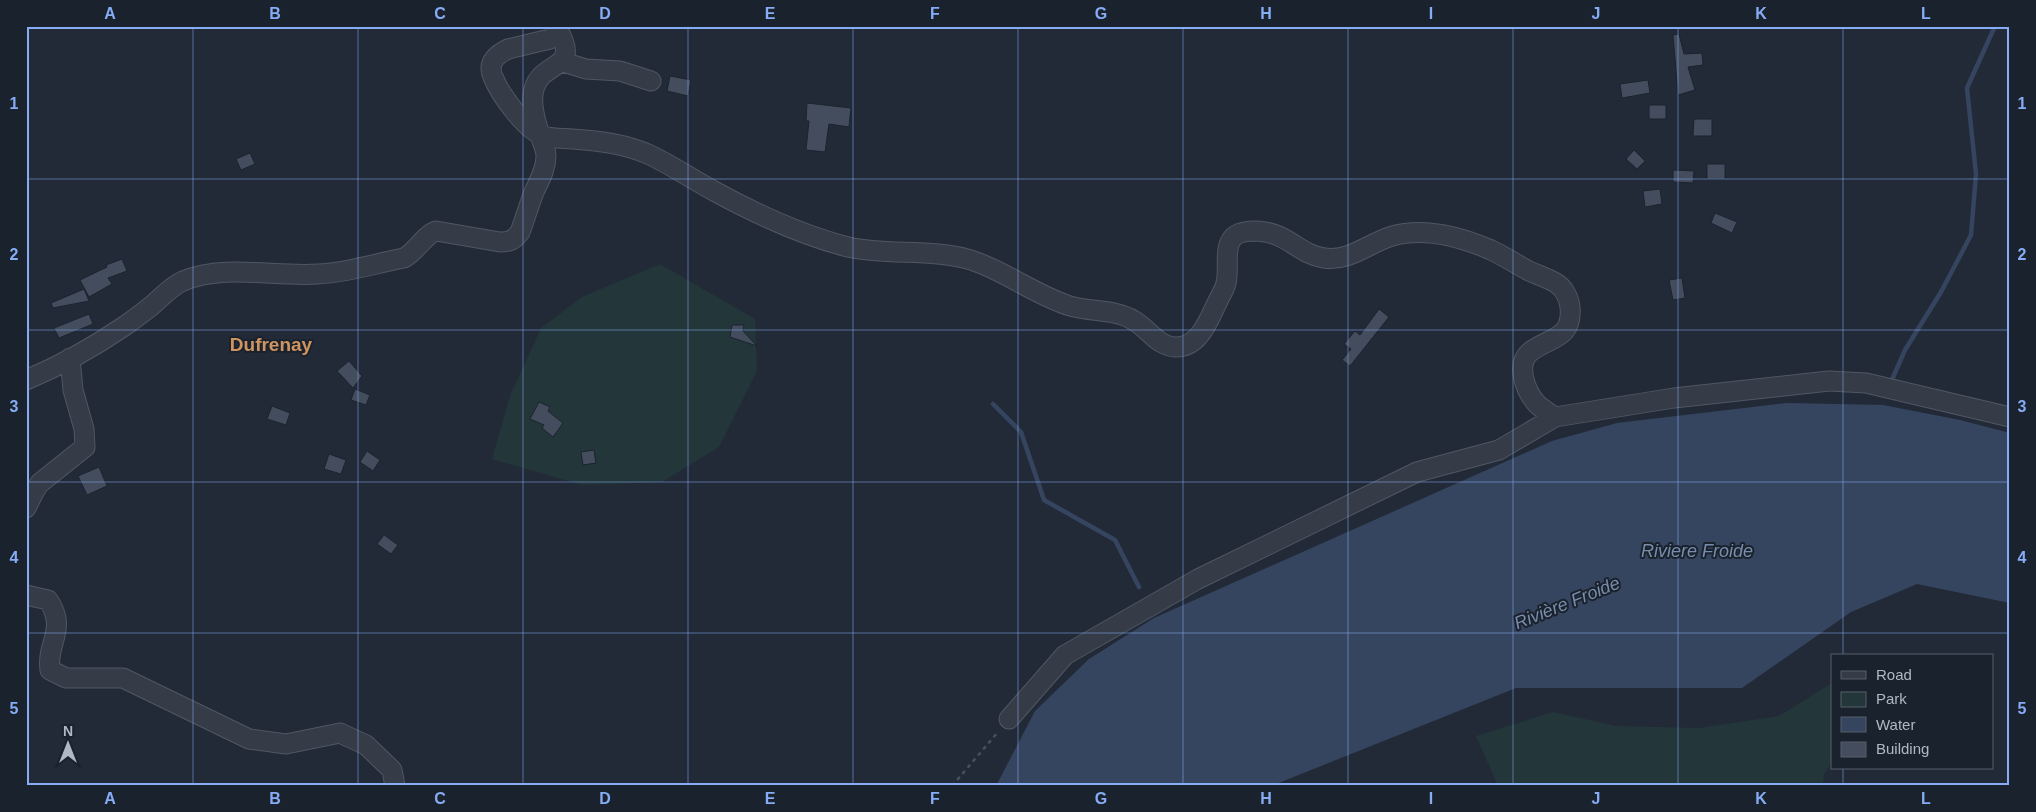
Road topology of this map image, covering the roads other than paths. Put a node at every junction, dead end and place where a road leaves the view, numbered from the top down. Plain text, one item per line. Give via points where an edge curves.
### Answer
1 (557, 27) edge
2 (563, 62) junction
3 (651, 81) dead end
4 (540, 136) junction
5 (70, 358) junction
6 (26, 380) edge
7 (1555, 417) junction
8 (2010, 417) edge
9 (26, 508) edge
10 (26, 595) edge
11 (1008, 719) road end
12 (395, 786) edge

1 - 2 street via 564,39 566,52
1 - 4 street via 550,39 502,52 492,62 490,72 525,124
2 - 3 street via 586,69 620,71
2 - 4 street via 542,75 534,88 533,106
4 - 5 street via 546,155 544,172 520,232 509,242 436,231 404,258 349,270 320,274 201,275 169,289 121,328
4 - 7 street via 616,144 639,150 788,228 848,247 970,260 1067,305 1132,319 1170,347 1182,347 1192,342 1206,326 1226,283 1230,242 1236,235 1247,231 1279,235 1323,258 1344,257 1404,233 1430,232 1450,236 1491,250 1555,283 1566,295 1570,312 1565,331 1531,352 1524,360 1522,372 1536,402
5 - 6 street
5 - 9 street via 85,448 40,483
7 - 8 street via 1674,398 1829,381 1866,383
7 - 11 street via 1499,450 1417,472 1198,579 1065,655
10 - 12 street via 48,600 55,614 57,627 49,657 50,670 66,678 122,678 249,739 286,744 340,733 366,745 392,770

